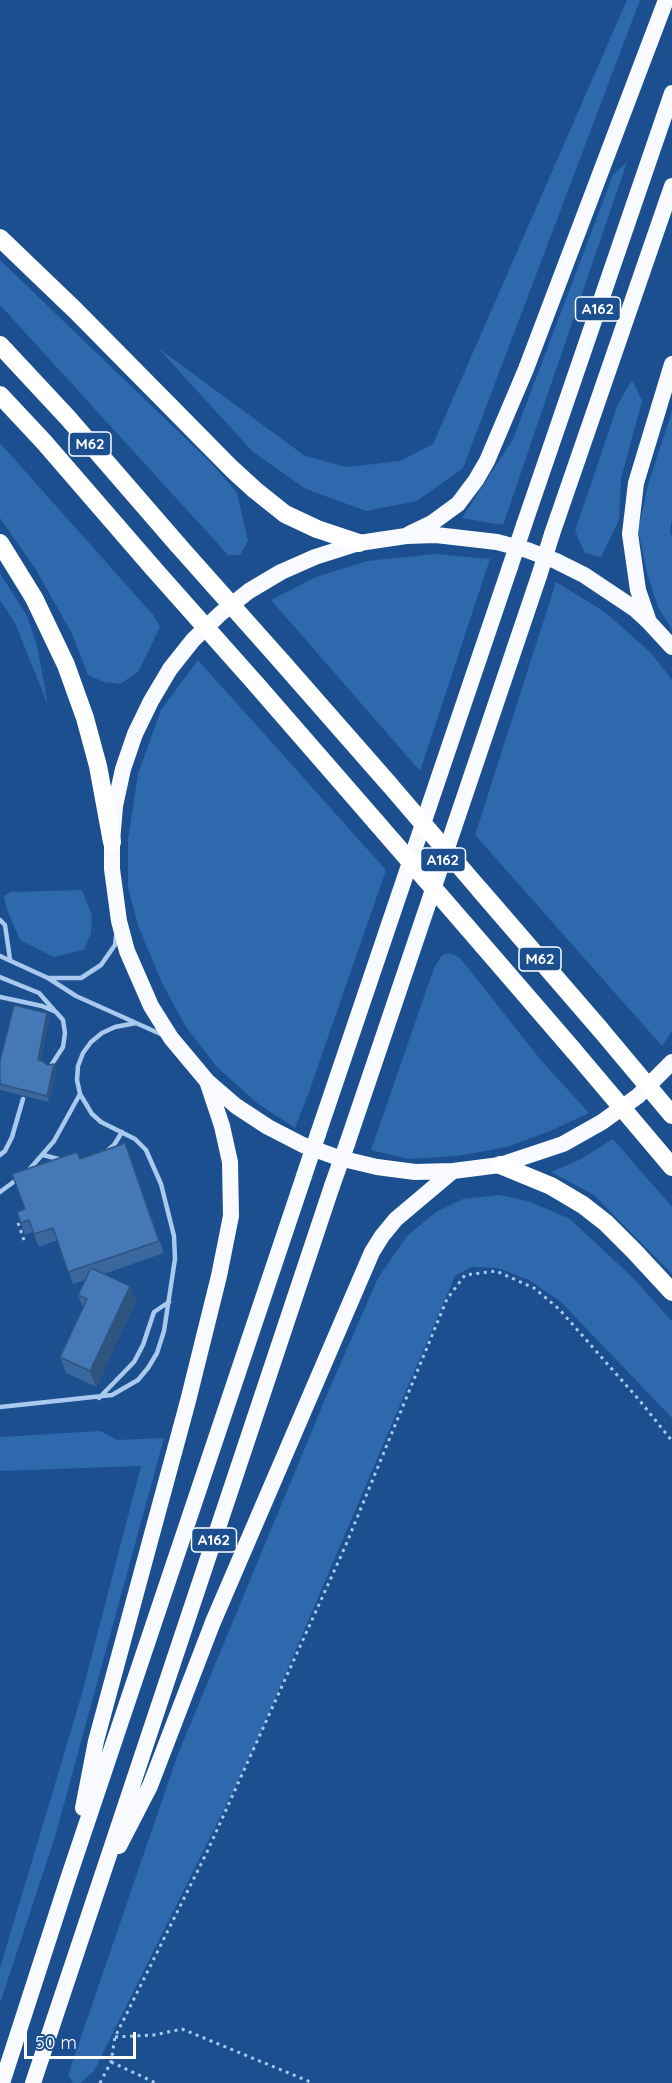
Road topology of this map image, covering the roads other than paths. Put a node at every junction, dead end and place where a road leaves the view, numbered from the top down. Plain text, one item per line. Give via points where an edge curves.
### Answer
1 (666, 0) edge
2 (672, 93) edge
3 (672, 186) edge
4 (0, 238) edge
5 (0, 345) edge
6 (672, 364) edge
7 (0, 395) edge
8 (406, 536) junction
9 (0, 543) edge
10 (359, 543) junction
11 (648, 621) junction
12 (672, 647) edge
13 (112, 843) junction
14 (0, 920) edge
15 (119, 921) junction
16 (0, 956) edge
17 (10, 959) junction
18 (0, 977) edge
19 (48, 978) junction
20 (0, 997) edge
21 (56, 1012) junction
22 (136, 1023) junction
23 (171, 1038) junction
24 (672, 1062) edge
25 (50, 1067) edge
26 (207, 1080) junction
27 (80, 1094) junction
28 (23, 1099) dead end
29 (672, 1115) edge
30 (122, 1132) junction
31 (0, 1155) edge
32 (43, 1155) junction
33 (99, 1155) edge
34 (66, 1161) edge
35 (500, 1165) junction
36 (672, 1167) edge
37 (453, 1171) junction
38 (0, 1192) edge
39 (672, 1292) edge
40 (169, 1302) junction
41 (99, 1398) junction
42 (0, 1407) edge
43 (68, 1879) junction
44 (95, 1894) junction
45 (2, 2083) edge
46 (33, 2083) edge

1 - 8 highway via 526,369 487,461 458,504
2 - 43 highway, A162, bridge
3 - 44 highway, A162, bridge
4 - 10 highway via 255,490 285,514 317,530
5 - 29 highway, M62, bridge via 389,784
6 - 11 highway via 636,483 630,534 638,590
7 - 36 highway, M62, bridge via 256,684
8 - 10 highway
8 - 11 highway via 467,537 527,550 584,575
9 - 13 highway via 34,598 66,665 98,766
10 - 13 highway via 281,572 249,591 193,640 155,693 135,734 119,788
11 - 12 highway
13 - 15 highway
14 - 17 lane via 5,925
15 - 19 lane via 115,945 101,965 81,978
15 - 23 highway via 138,979
16 - 17 lane
17 - 19 lane
18 - 21 lane via 39,993
19 - 22 lane via 76,996
20 - 21 lane
21 - 25 lane via 63,1020 65,1033 63,1047
22 - 23 lane
22 - 27 lane via 115,1027 91,1042 78,1066
23 - 26 highway
24 - 35 highway via 638,1096 592,1128 542,1152
26 - 37 highway via 268,1127 321,1152 376,1167
26 - 43 highway via 230,1162 231,1216 188,1401 96,1742
27 - 30 lane via 100,1122
27 - 32 lane
28 - 31 lane via 12,1137
30 - 33 lane via 111,1149
30 - 40 lane via 146,1150 169,1212 175,1259
32 - 34 lane
32 - 38 lane
35 - 37 highway
35 - 39 highway via 551,1186 583,1205
37 - 44 highway via 396,1219 372,1252 213,1622 150,1786
40 - 41 lane via 154,1312 134,1362
40 - 41 lane via 160,1342 148,1368 125,1389
41 - 42 lane
43 - 45 highway, A162
44 - 46 highway, A162

